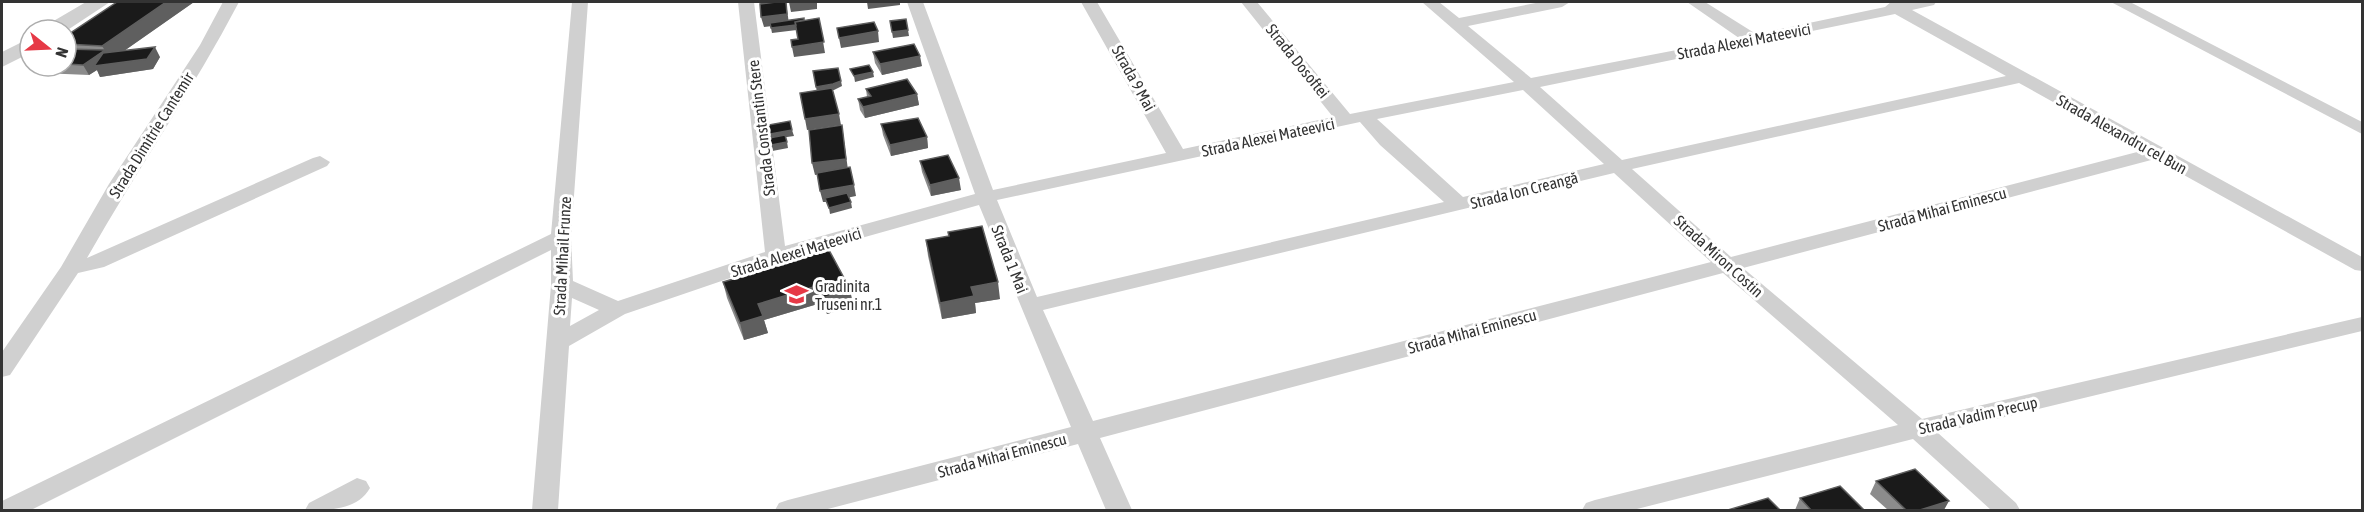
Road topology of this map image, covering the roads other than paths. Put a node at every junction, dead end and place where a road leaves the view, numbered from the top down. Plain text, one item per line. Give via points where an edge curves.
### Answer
1 (100, 2) edge
2 (231, 2) edge
3 (580, 2) edge
4 (746, 2) edge
5 (915, 2) edge
6 (1089, 2) edge
7 (1249, 2) edge
8 (1430, 2) edge
9 (1562, 2) edge
10 (1695, 2) edge
11 (1928, 2) edge
12 (2119, 2) edge
13 (1891, 6) edge
14 (73, 18) edge
15 (1455, 24) junction
16 (1753, 40) junction
17 (18, 51) edge
18 (2, 61) edge
19 (2020, 78) junction
20 (1527, 84) junction
21 (1355, 118) junction
22 (2362, 129) edge
23 (2156, 153) junction
24 (1177, 156) junction
25 (320, 162) dead end
26 (1620, 166) junction
27 (986, 197) junction
28 (1460, 205) junction
29 (561, 237) junction
30 (776, 255) junction
31 (1727, 265) junction
32 (2362, 265) edge
33 (71, 268) junction
34 (562, 285) junction
35 (1030, 306) junction
36 (616, 309) junction
37 (2362, 324) edge
38 (557, 343) junction
39 (2, 369) edge
40 (1918, 429) junction
41 (1087, 432) junction
42 (357, 488) dead end
43 (8, 510) edge
44 (318, 510) edge
45 (545, 510) edge
46 (788, 510) edge
47 (1119, 510) edge
48 (1595, 510) edge
49 (2007, 510) edge

1 - 14 street
2 - 33 street, Strada Dimitrie Cantemir
3 - 29 street, Strada Mihail Frunze
4 - 30 street, Strada Constantin Stere
5 - 27 street, Strada 1 Mai
6 - 24 street, Strada 9 Mai
7 - 21 street, Strada Dosoftei
8 - 15 street, Strada Miron Costin
9 - 15 street
10 - 16 street
11 - 13 street, Strada Alexei Mateevici
12 - 22 street
13 - 16 street, Strada Alexei Mateevici
13 - 19 street, Strada Alexandru cel Bun
15 - 20 street, Strada Miron Costin
16 - 20 street, Strada Alexei Mateevici
17 - 18 street
19 - 23 street, Strada Alexandru cel Bun
19 - 26 street, Strada Ion Creangă
20 - 21 street, Strada Alexei Mateevici
20 - 26 street, Strada Miron Costin
21 - 24 street, Strada Alexei Mateevici
21 - 28 street, Strada Dosoftei
23 - 31 street, Strada Mihai Eminescu
23 - 32 street, Strada Alexandru cel Bun
24 - 27 street, Strada Alexei Mateevici
25 - 33 street via 97,262
26 - 28 street, Strada Ion Creangă
26 - 31 street, Strada Miron Costin
27 - 30 street, Strada Alexei Mateevici
27 - 35 street, Strada 1 Mai
28 - 35 street, Strada Ion Creangă
29 - 34 street, Strada Mihail Frunze
29 - 43 street
30 - 36 street, Strada Alexei Mateevici
31 - 40 street, Strada Miron Costin
31 - 41 street, Strada Mihai Eminescu
33 - 39 street, Strada Dimitrie Cantemir
34 - 36 street
34 - 38 street, Strada Mihail Frunze
35 - 41 street, Strada 1 Mai
36 - 38 street, Strada Alexei Mateevici
37 - 40 street, Strada Vadim Precup
38 - 45 street, Strada Mihail Frunze
40 - 48 street, Strada Vadim Precup
40 - 49 street, Strada Miron Costin
41 - 46 street, Strada Mihai Eminescu
41 - 47 street, Strada 1 Mai
42 - 44 street

